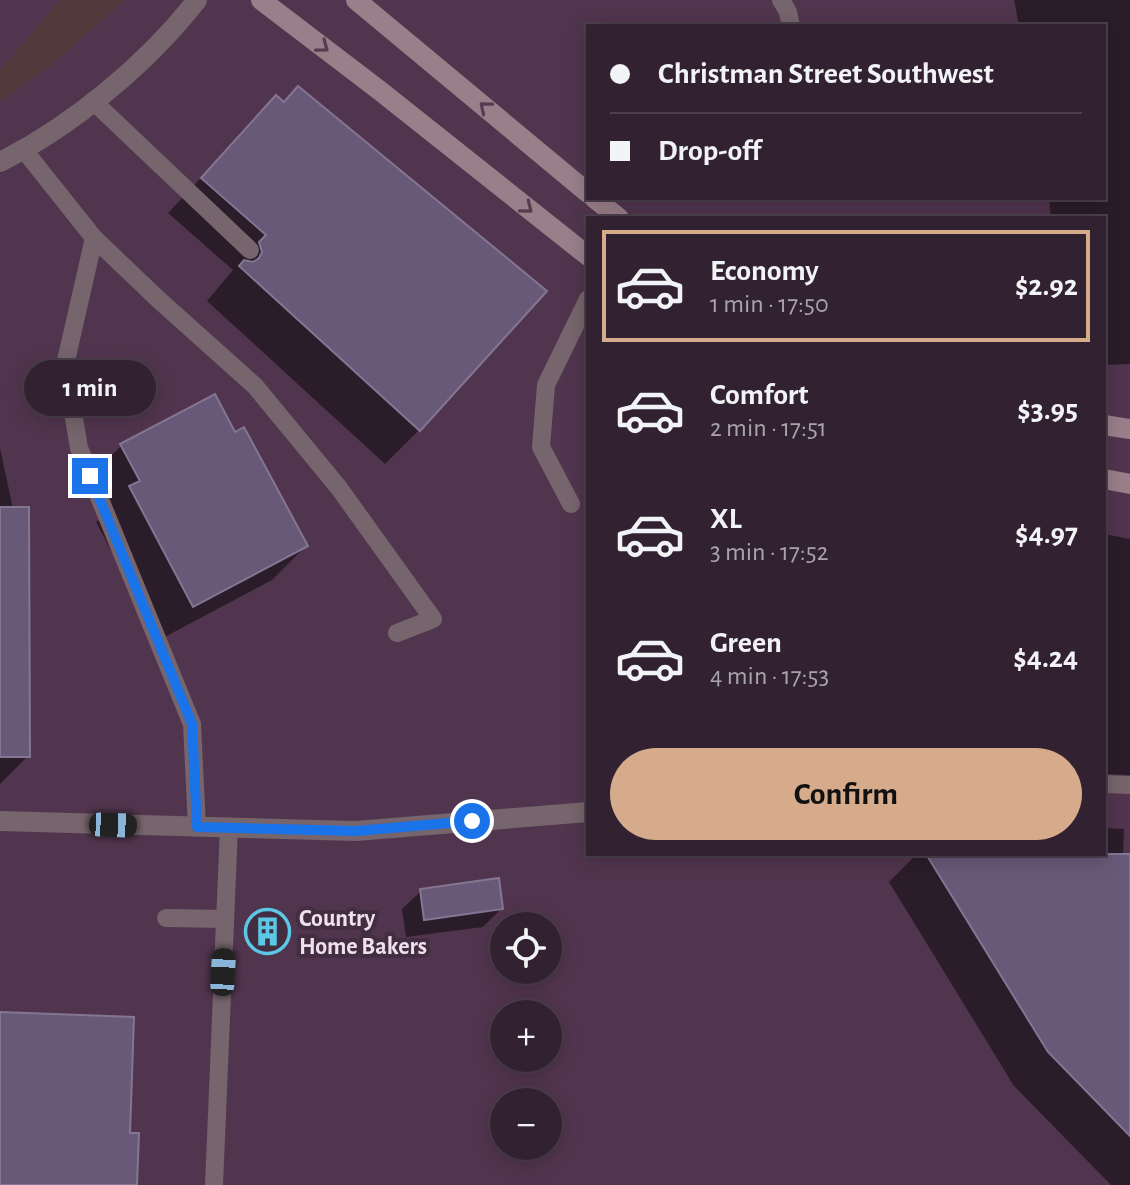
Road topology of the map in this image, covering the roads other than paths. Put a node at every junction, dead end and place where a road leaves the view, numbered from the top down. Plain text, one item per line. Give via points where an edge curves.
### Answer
1 (197, 0) edge
2 (261, 0) edge
3 (356, 0) edge
4 (781, 0) edge
5 (791, 24) edge
6 (93, 101) junction
7 (24, 150) junction
8 (0, 162) edge
9 (586, 191) edge
10 (596, 200) edge
11 (616, 216) edge
12 (94, 238) junction
13 (250, 250) dead end
14 (586, 254) edge
15 (586, 303) edge
16 (1106, 425) edge
17 (1130, 429) edge
18 (1106, 479) edge
19 (1130, 484) edge
20 (571, 504) dead end
21 (397, 633) dead end
22 (1106, 784) edge
23 (1130, 785) edge
24 (586, 812) edge
25 (0, 821) edge
26 (197, 827) junction
27 (229, 827) junction
28 (166, 918) dead end
29 (225, 919) junction
30 (214, 1185) edge

1 - 6 street
2 -> 14 main road
9 -> 3 main road
4 - 5 lane
6 - 7 street
6 - 13 lane
7 - 8 street
7 - 12 lane
10 - 11 main road
12 - 21 lane via 255,386 339,488 433,619
12 - 26 lane via 65,365 79,448 192,724
15 - 20 lane via 546,385 541,447
16 - 17 main road
18 - 19 main road
22 - 23 lane
24 - 27 street via 356,831
25 - 26 street
26 - 27 street
27 - 29 lane
28 - 29 lane
29 - 30 lane

